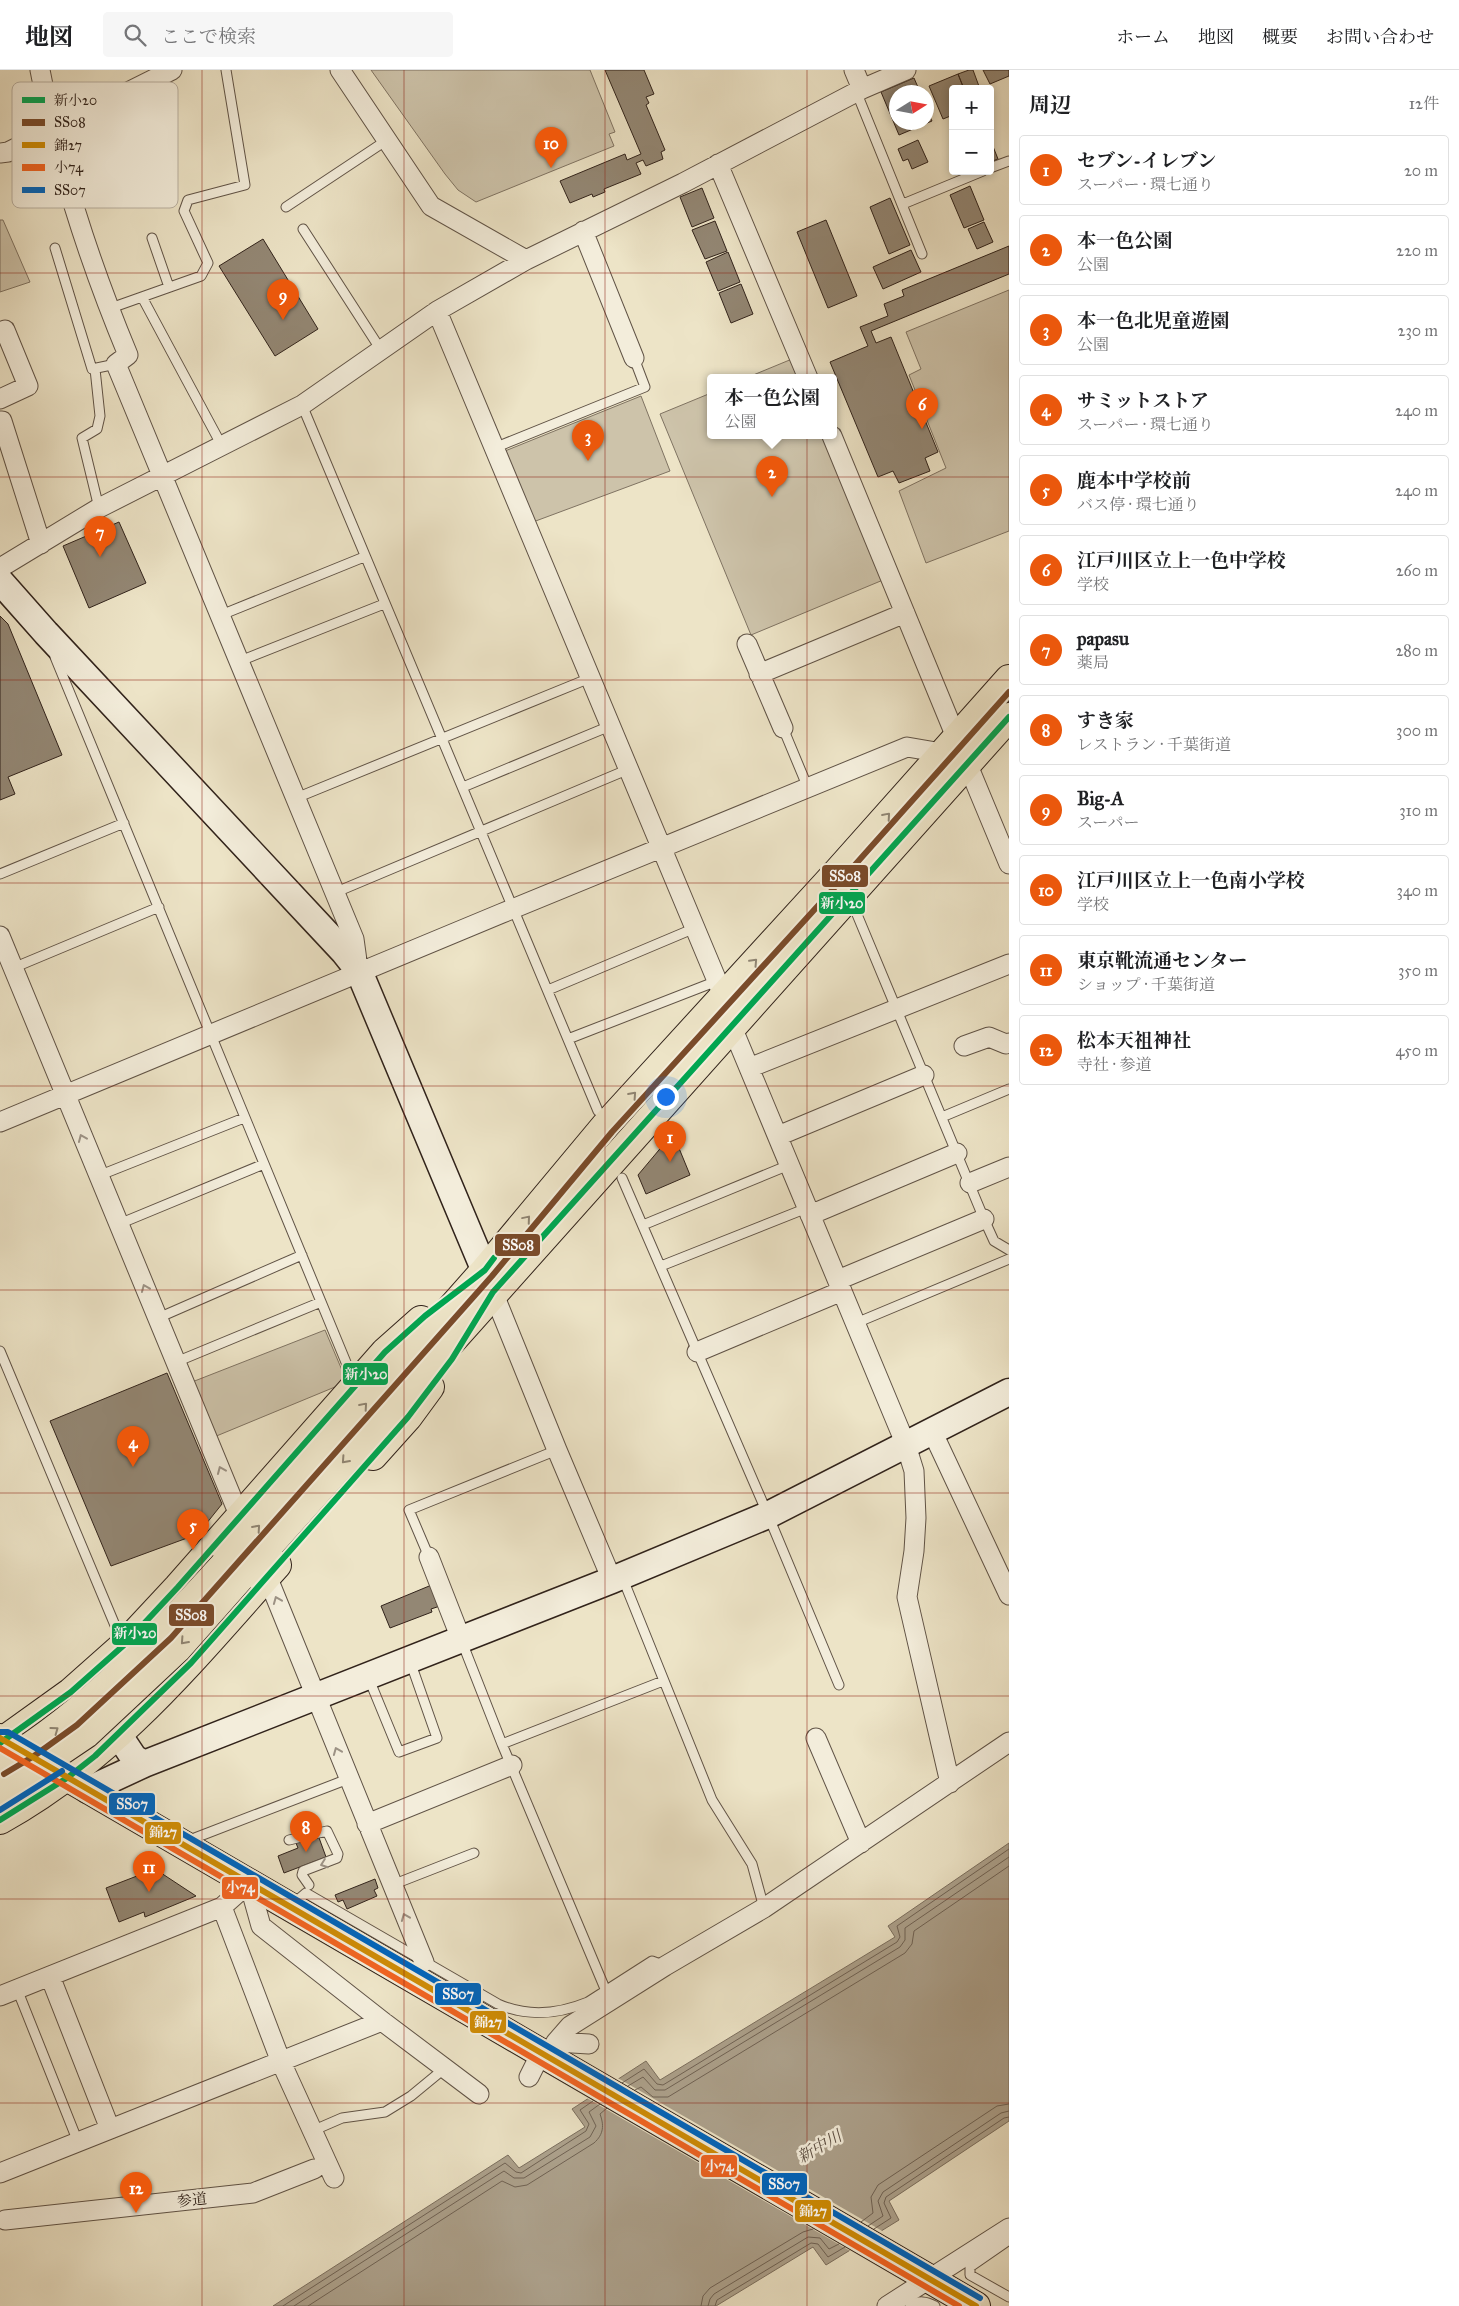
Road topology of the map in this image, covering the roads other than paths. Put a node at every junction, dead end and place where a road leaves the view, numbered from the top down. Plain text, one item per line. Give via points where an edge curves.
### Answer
1 (172, 70) edge
2 (226, 70) edge
3 (340, 70) edge
4 (854, 70) edge
5 (906, 70) edge
6 (152, 75) edge
7 (141, 82) edge
8 (859, 90) junction
9 (387, 140) junction
10 (12, 150) edge
11 (0, 153) edge
12 (1009, 161) edge
13 (718, 164) junction
14 (994, 167) edge
15 (973, 175) edge
16 (902, 204) junction
17 (286, 207) dead end
18 (76, 208) edge
19 (303, 229) dead end
20 (583, 231) junction
21 (152, 238) dead end
22 (55, 248) dead end
23 (922, 254) dead end
24 (526, 260) junction
25 (169, 287) junction
26 (142, 297) junction
27 (108, 309) junction
28 (437, 311) junction
29 (0, 332) edge
30 (382, 351) junction
31 (634, 358) joint
32 (116, 364) junction
33 (95, 369) junction
34 (806, 374) edge
35 (0, 400) edge
36 (302, 405) junction
37 (1, 419) edge
38 (833, 439) edge
39 (222, 446) junction
40 (494, 448) junction
41 (163, 476) junction
42 (100, 508) junction
43 (41, 544) junction
44 (364, 557) junction
45 (0, 568) edge
46 (0, 581) edge
47 (384, 604) junction
48 (905, 613) junction
49 (221, 615) junction
50 (46, 634) junction
51 (747, 644) dead end
52 (240, 661) junction
53 (760, 674) junction
54 (590, 678) junction
55 (1009, 679) edge
56 (1009, 717) edge
57 (610, 726) junction
58 (783, 728) joint
59 (443, 739) junction
60 (949, 745) junction
61 (967, 764) junction
62 (629, 770) junction
63 (463, 787) junction
64 (808, 788) junction
65 (296, 798) junction
66 (124, 823) junction
67 (481, 831) junction
68 (661, 848) junction
69 (1008, 858) edge
70 (0, 874) edge
71 (334, 892) junction
72 (849, 895) junction
73 (159, 907) junction
74 (513, 908) junction
75 (695, 928) junction
76 (0, 936) edge
77 (1009, 964) edge
78 (13, 968) junction
79 (358, 971) junction
80 (720, 988) junction
81 (548, 990) junction
82 (896, 1010) junction
83 (732, 1027) junction
84 (210, 1036) junction
85 (568, 1039) junction
86 (1009, 1043) edge
87 (964, 1046) dead end
88 (749, 1068) junction
89 (924, 1075) junction
90 (1009, 1089) edge
91 (64, 1095) junction
92 (598, 1110) dead end
93 (942, 1117) junction
94 (244, 1118) junction
95 (0, 1122) edge
96 (778, 1136) junction
97 (957, 1153) junction
98 (264, 1164) junction
99 (789, 1165) junction
100 (1009, 1167) edge
101 (98, 1176) junction
102 (622, 1178) dead end
103 (970, 1183) junction
104 (809, 1211) junction
105 (984, 1219) junction
106 (119, 1224) junction
107 (643, 1225) junction
108 (1009, 1250) edge
109 (302, 1256) junction
110 (1009, 1259) edge
111 (661, 1266) junction
112 (489, 1281) junction
113 (840, 1285) junction
114 (321, 1302) junction
115 (158, 1318) junction
116 (856, 1323) junction
117 (0, 1351) edge
118 (698, 1352) junction
119 (176, 1362) junction
120 (350, 1372) dead end
121 (1009, 1392) edge
122 (932, 1431) junction
123 (906, 1446) junction
124 (556, 1450) junction
125 (239, 1515) junction
126 (768, 1515) junction
127 (429, 1557) joint
128 (232, 1571) junction
129 (267, 1576) junction
130 (617, 1578) junction
131 (1009, 1595) edge
132 (461, 1639) junction
133 (124, 1645) junction
134 (410, 1661) junction
135 (368, 1677) junction
136 (663, 1681) junction
137 (838, 1685) dead end
138 (316, 1698) junction
139 (146, 1708) junction
140 (118, 1734) junction
141 (816, 1738) dead end
142 (1009, 1742) edge
143 (502, 1744) junction
144 (1, 1747) edge
145 (144, 1764) junction
146 (512, 1765) junction
147 (348, 1779) junction
148 (950, 1783) junction
149 (78, 1784) junction
150 (0, 1792) edge
151 (0, 1820) edge
152 (367, 1824) junction
153 (289, 1840) dead end
154 (861, 1843) junction
155 (181, 1844) junction
156 (474, 1853) dead end
157 (249, 1883) junction
158 (392, 1885) junction
159 (309, 1886) dead end
160 (222, 1907) junction
161 (290, 1907) junction
162 (764, 1908) junction
163 (424, 1962) junction
164 (665, 1966) junction
165 (50, 1976) junction
166 (606, 1991) junction
167 (8, 1992) edge
168 (382, 2022) junction
169 (589, 2044) dead end
170 (547, 2059) junction
171 (281, 2062) junction
172 (445, 2068) junction
173 (479, 2094) dead end
174 (110, 2129) junction
175 (312, 2131) junction
176 (78, 2142) junction
177 (314, 2169) dead end
178 (0, 2173) edge
179 (334, 2178) dead end
180 (5, 2220) dead end
181 (1009, 2228) edge
182 (1009, 2240) edge
183 (918, 2272) junction
184 (1009, 2298) edge
185 (887, 2306) edge
186 (910, 2306) edge
187 (935, 2306) edge
188 (976, 2306) edge

1 - 6 street
2 - 25 lane via 245,185 188,200 184,211 208,263 201,276
3 - 9 street
4 - 8 street
5 - 8 street
6 - 7 street
8 - 13 street
8 - 16 lane
9 - 17 lane
9 - 24 street via 431,206
10 - 11 street
12 - 14 lane
13 - 20 street
13 - 34 street
15 - 16 lane
16 - 23 lane
18 - 27 street
19 - 30 lane
20 - 24 street
20 - 31 street
21 - 25 lane
22 - 33 lane via 78,328 92,369
24 - 28 street
25 - 26 lane
26 - 27 lane
26 - 39 lane
27 - 32 street via 128,356
28 - 30 street
28 - 40 street
29 - 35 street via 5,330 28,386
30 - 36 street
31 - 40 lane via 645,387
32 - 33 lane
32 - 41 street
33 - 42 lane via 100,416 97,429 82,438
36 - 39 street
36 - 44 lane
37 - 43 street
38 - 48 street
39 - 41 street
40 - 54 street
41 - 42 street
41 - 49 street
42 - 43 street
43 - 45 street
44 - 47 lane
44 - 49 lane
46 - 50 street
47 - 52 lane
47 - 59 lane
48 - 53 street
48 - 60 street
49 - 52 street
50 - 66 lane
50 - 79 street via 344,952
51 - 53 street
52 - 65 street
53 - 58 street
54 - 57 street
54 - 59 lane
55 - 60 main road
56 - 61 main road
57 - 62 street
57 - 63 lane
58 - 64 lane
59 - 63 lane
59 - 65 lane
60 - 64 street via 907,747
80 -> 60 main road via 839,870
61 - 69 street
61 - 72 main road
62 - 67 lane
62 - 68 street
63 - 67 lane
64 - 68 street
65 - 71 street
66 - 70 lane
66 - 73 lane
67 - 71 lane
67 - 74 lane
68 - 74 street
68 - 75 street
71 - 79 street via 354,939
72 - 82 lane
72 - 83 main road
73 - 78 lane
73 - 84 lane
74 - 79 street
74 - 81 lane
75 - 80 street
75 - 81 lane
76 - 78 street
77 - 82 street
78 - 91 street
79 - 84 street
79 - 112 street
80 - 85 lane
112 -> 80 main road via 605,1126
81 - 85 lane
82 - 88 street
82 - 89 lane
83 - 88 street
83 - 112 main road
84 - 91 street
84 - 94 lane
85 - 92 lane
86 - 87 street via 989,1037
88 - 96 street
89 - 93 lane
89 - 96 street
90 - 93 lane
91 - 95 street
101 -> 91 street
93 - 97 lane
94 - 98 lane
94 - 101 lane
96 - 99 street
97 - 103 lane
97 - 104 street
98 - 106 lane
98 - 109 lane
99 - 104 street
99 - 107 lane
100 - 103 street
101 - 106 street
102 - 107 lane
103 - 105 lane
104 - 111 lane
104 - 113 street
105 - 108 lane via 994,1241
105 - 113 street
115 -> 106 street
107 - 111 lane
109 - 114 lane
109 - 115 lane
110 - 116 lane
111 - 118 lane
112 - 124 street
112 - 125 main road via 425,1316 385,1352
112 - 128 main road
112 -> 129 main road via 452,1359 408,1418
113 - 116 street
113 - 118 street
114 - 119 lane
114 - 120 lane
115 - 119 street
116 - 123 street
117 - 133 lane
118 - 126 lane
125 -> 119 street
121 - 122 street
122 - 123 street
122 - 131 street
123 - 126 street
123 - 148 street via 914,1471 916,1518 907,1597
124 - 127 lane via 409,1510
124 - 130 street
125 - 133 main road
126 - 130 street
126 - 137 lane
127 - 132 street
144 -> 128 main road, bridge via 28,1749 72,1718
128 -> 150 main road, bridge via 178,1648 86,1734
138 -> 129 street
129 - 139 main road via 191,1663
130 - 132 street
130 - 136 lane
132 - 134 street
132 - 143 lane
133 - 139 lane
133 - 144 main road
134 - 135 street
134 - 135 lane via 437,1738 399,1752
135 - 138 street
136 - 143 lane
136 - 162 lane via 712,1800 752,1864
138 - 145 street
147 -> 138 street
139 - 140 main road
140 - 145 street via 134,1758
140 - 149 main road
141 - 154 street
142 - 148 street
143 - 146 lane
144 - 149 main road
145 - 149 street
146 - 152 street
146 - 166 lane
147 - 152 street
147 - 155 lane
148 - 154 street
149 - 151 main road
149 - 155 main road
152 - 158 street
153 -> 159 lane via 327,1831 338,1854 337,1858 303,1871
154 - 162 street
155 - 157 main road
156 - 158 lane
157 - 160 street
157 - 161 main road
157 - 168 street via 261,1926
163 -> 158 street
160 - 165 street
160 - 171 street
161 - 163 lane via 306,1893
161 - 170 main road
162 - 164 street
163 - 166 lane via 498,2004 525,2012 552,2012 577,2007
164 - 166 lane via 652,1961
164 - 170 street via 570,2026
165 - 167 street
165 - 174 street
167 - 176 lane
168 - 171 street
168 - 172 street
169 - 170 street
170 - 183 main road
171 - 174 street
171 - 175 street
172 - 173 street
172 - 175 lane via 385,2112 342,2118
174 - 176 street
175 - 179 street
176 - 178 street
177 - 180 street, 参道 via 253,2193
181 - 183 street
182 - 184 lane via 970,2267 970,2275
183 - 185 street
183 - 188 main road
186 - 187 lane via 927,2302

